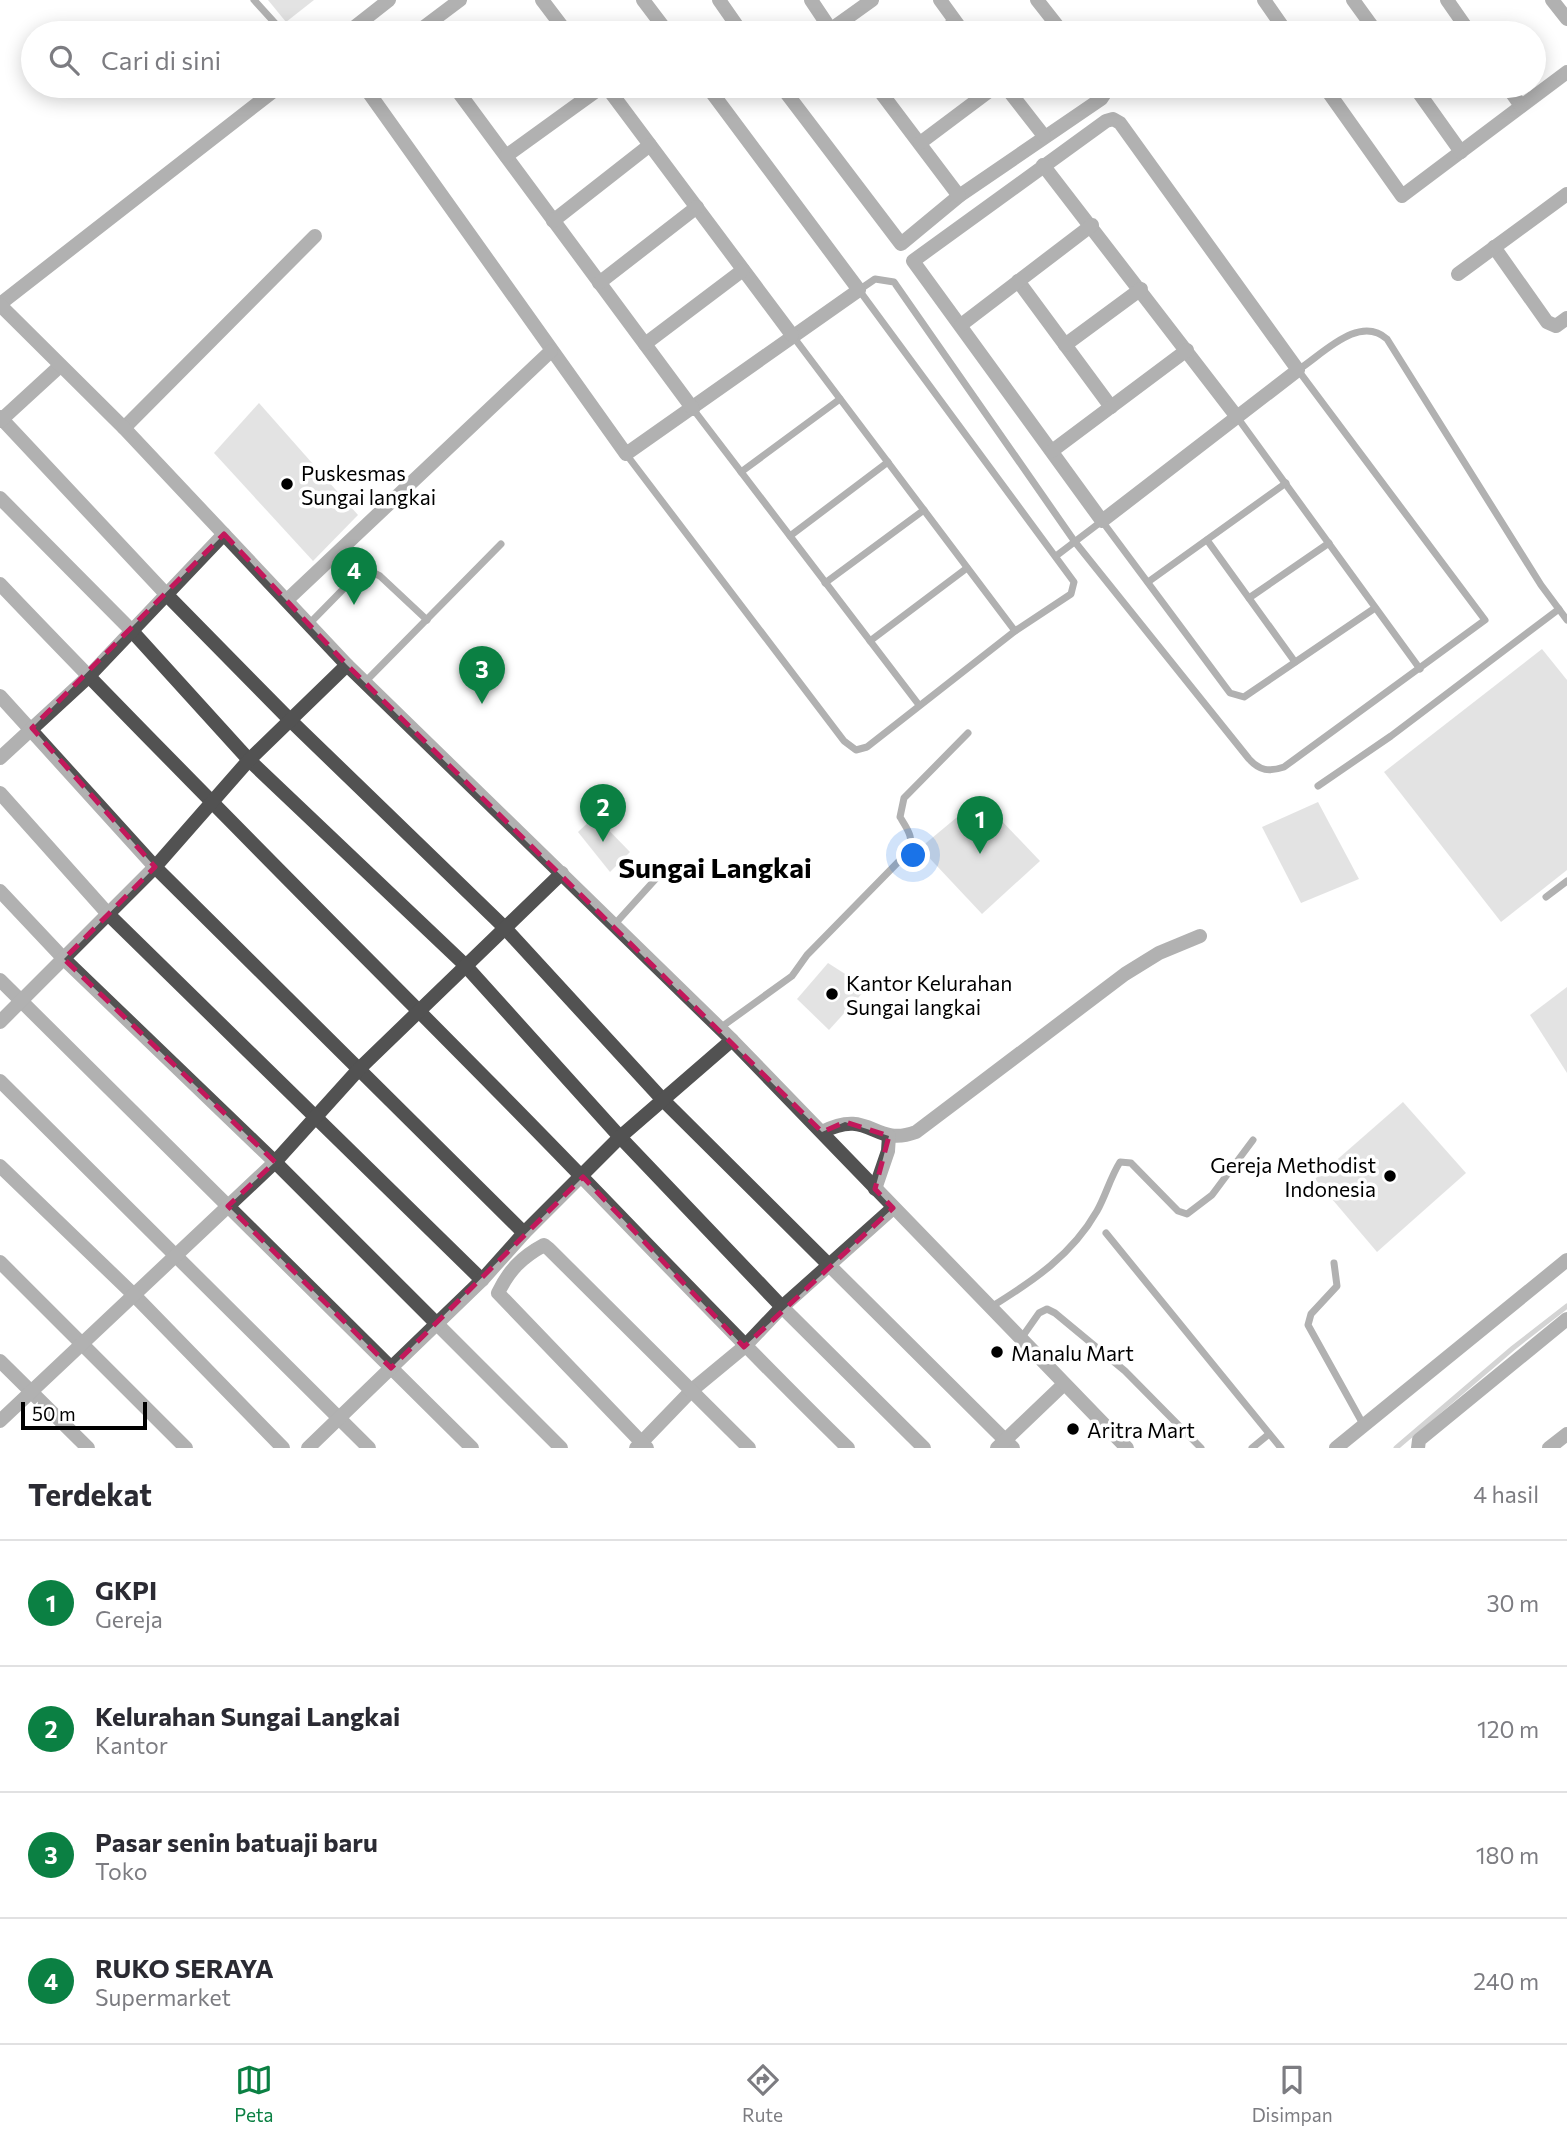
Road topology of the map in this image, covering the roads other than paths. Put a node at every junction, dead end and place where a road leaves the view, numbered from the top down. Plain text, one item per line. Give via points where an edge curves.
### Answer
1 (254, 0) edge
2 (389, 0) edge
3 (460, 0) edge
4 (542, 0) edge
5 (643, 0) edge
6 (719, 0) edge
7 (811, 0) edge
8 (872, 0) edge
9 (940, 0) edge
10 (1037, 0) edge
11 (1264, 0) edge
12 (1353, 0) edge
13 (1447, 0) edge
14 (1552, 0) edge
15 (1567, 19) edge
16 (273, 21) edge
17 (362, 21) edge
18 (432, 21) edge
19 (558, 21) edge
20 (659, 21) edge
21 (734, 21) edge
22 (823, 21) edge
23 (844, 21) edge
24 (955, 21) edge
25 (1054, 21) edge
26 (1279, 21) edge
27 (1368, 21) edge
28 (1462, 21) edge
29 (1567, 72) edge
30 (1546, 88) edge
31 (265, 98) edge
32 (372, 98) edge
33 (463, 98) edge
34 (587, 98) edge
35 (613, 98) edge
36 (716, 98) edge
37 (790, 98) edge
38 (885, 98) edge
39 (980, 98) edge
40 (1014, 98) edge
41 (1102, 98) edge
42 (1333, 98) edge
43 (1423, 98) edge
44 (1515, 98) edge
45 (1532, 98) edge
46 (1521, 106) junction
47 (1044, 136) junction
48 (920, 143) junction
49 (650, 145) junction
50 (1461, 152) junction
51 (506, 156) junction
52 (1043, 165) junction
53 (1567, 194) edge
54 (958, 196) junction
55 (697, 207) junction
56 (554, 221) junction
57 (1092, 225) junction
58 (315, 236) dead end
59 (1494, 247) junction
60 (743, 270) junction
61 (1458, 274) dead end
62 (1018, 281) junction
63 (599, 283) junction
64 (1140, 289) junction
65 (859, 290) junction
66 (0, 304) edge
67 (1567, 318) edge
68 (961, 325) junction
69 (792, 335) junction
70 (645, 344) junction
71 (1065, 345) junction
72 (1187, 350) junction
73 (551, 351) junction
74 (60, 366) junction
75 (1298, 370) junction
76 (840, 399) junction
77 (1111, 407) junction
78 (693, 409) junction
79 (1237, 417) junction
80 (1, 419) edge
81 (124, 428) junction
82 (1052, 451) junction
83 (626, 454) junction
84 (888, 462) junction
85 (741, 472) junction
86 (1286, 483) junction
87 (0, 498) edge
88 (924, 510) junction
89 (1102, 520) junction
90 (224, 534) junction
91 (790, 536) junction
92 (1207, 540) junction
93 (1075, 542) junction
94 (1329, 543) junction
95 (501, 544) dead end
96 (1056, 556) junction
97 (967, 568) junction
98 (1148, 582) junction
99 (825, 583) junction
100 (0, 584) edge
101 (165, 593) junction
102 (1249, 598) junction
103 (287, 600) junction
104 (1376, 608) junction
105 (1559, 609) junction
106 (426, 620) junction
107 (1567, 620) edge
108 (308, 624) junction
109 (131, 630) junction
110 (1015, 631) junction
111 (870, 641) junction
112 (1295, 662) junction
113 (347, 665) junction
114 (1420, 669) junction
115 (88, 677) junction
116 (365, 682) junction
117 (0, 696) edge
118 (919, 705) junction
119 (291, 720) junction
120 (32, 728) junction
121 (968, 733) dead end
122 (0, 758) edge
123 (249, 760) junction
124 (1318, 786) dead end
125 (0, 793) edge
126 (213, 804) junction
127 (155, 867) junction
128 (662, 872) dead end
129 (562, 873) junction
130 (1567, 881) edge
131 (0, 891) edge
132 (1546, 897) dead end
133 (109, 915) junction
134 (614, 925) junction
135 (504, 927) junction
136 (1200, 936) dead end
137 (64, 959) junction
138 (464, 964) junction
139 (0, 980) edge
140 (21, 1001) junction
141 (420, 1012) junction
142 (0, 1022) edge
143 (720, 1028) junction
144 (732, 1040) junction
145 (359, 1069) junction
146 (0, 1081) edge
147 (662, 1099) junction
148 (313, 1116) junction
149 (822, 1132) junction
150 (889, 1136) junction
151 (620, 1138) junction
152 (1253, 1140) dead end
153 (275, 1162) junction
154 (0, 1167) edge
155 (583, 1177) junction
156 (876, 1189) junction
157 (228, 1206) junction
158 (893, 1209) junction
159 (524, 1233) junction
160 (1106, 1233) dead end
161 (176, 1256) junction
162 (1567, 1260) edge
163 (0, 1262) edge
164 (828, 1264) junction
165 (1334, 1264) dead end
166 (482, 1280) junction
167 (134, 1294) junction
168 (782, 1307) junction
169 (991, 1307) junction
170 (1567, 1319) edge
171 (437, 1324) junction
172 (1020, 1340) junction
173 (84, 1342) junction
174 (744, 1347) junction
175 (0, 1361) edge
176 (391, 1368) junction
177 (1064, 1384) junction
178 (692, 1390) junction
179 (32, 1391) junction
180 (339, 1419) junction
181 (0, 1421) edge
182 (1363, 1424) junction
183 (1269, 1434) junction
184 (1567, 1434) edge
185 (462, 1445) edge
186 (1005, 1445) edge
187 (642, 1446) edge
188 (88, 1448) edge
189 (186, 1448) edge
190 (283, 1448) edge
191 (309, 1448) edge
192 (369, 1448) edge
193 (561, 1448) edge
194 (749, 1448) edge
195 (848, 1448) edge
196 (924, 1448) edge
197 (1127, 1448) edge
198 (1201, 1448) edge
199 (1252, 1448) edge
200 (1281, 1448) edge
201 (1336, 1448) edge
202 (1418, 1448) edge
203 (1549, 1448) edge

1 - 16 lane
2 - 17 street
3 - 18 street
4 - 19 street
5 - 20 street
6 - 21 street
7 - 22 street
8 - 23 street
9 - 24 street
10 - 25 street
11 - 26 street
12 - 27 street
13 - 28 street
14 - 15 street
29 - 30 street
31 - 66 street
32 - 73 street
33 - 51 street
34 - 51 street
35 - 49 street
36 - 65 street
37 - 54 street via 901,244
38 - 48 street
39 - 48 street
40 - 47 street
41 - 47 street
42 - 50 street via 1402,196
43 - 50 street
44 - 46 street
45 - 46 street
46 - 50 street
47 - 54 street
48 - 54 street
49 - 55 street
49 - 56 street
51 - 56 street
52 - 57 street
52 - 68 street via 913,261
52 - 75 street via 1106,121 1120,124
53 - 59 street
55 - 60 street
55 - 63 street
56 - 63 street
57 - 62 street
57 - 64 street
58 - 81 street
59 - 61 street
59 - 67 street via 1547,322 1556,326
60 - 69 street
60 - 70 street
62 - 68 street
62 - 71 street
63 - 70 street
64 - 71 street
64 - 72 street
65 - 69 street
65 - 93 lane via 881,278 900,288
65 - 96 lane
66 - 74 street
68 - 82 street
69 - 76 lane
69 - 78 street
70 - 78 street
71 - 77 street
72 - 77 street
72 - 79 street
73 - 83 street
73 - 103 street
74 - 80 street
74 - 81 street
75 - 79 street
75 - 105 lane via 1357,330 1374,330 1387,339
75 - 114 lane via 1485,620
76 - 84 lane
76 - 85 lane
77 - 82 street
78 - 83 street
78 - 85 lane
79 - 86 lane
79 - 89 street
80 - 101 street
81 - 90 street
82 - 89 street
83 - 118 lane via 849,747 867,747
84 - 88 lane
84 - 91 lane
85 - 91 lane
86 - 92 lane
86 - 94 lane
87 - 109 street
88 - 97 lane
88 - 99 lane
89 - 93 lane
89 - 98 lane
90 - 101 street
90 - 103 street
91 - 99 lane
92 - 98 lane
92 - 102 lane
93 - 96 lane
93 - 114 lane via 1250,759 1266,770 1284,767
94 - 102 lane
94 - 104 lane
95 - 106 lane
96 - 110 lane via 1072,578 1073,591
97 - 110 lane
97 - 111 lane
98 - 112 lane via 1236,697 1244,697
99 - 111 lane
100 - 115 street
101 - 109 street
101 - 119 street
102 - 112 lane
103 - 108 street
104 - 112 lane
104 - 114 lane
105 - 107 lane
105 - 124 lane
106 - 108 lane via 368,569
106 - 116 lane
108 - 113 street
109 - 115 street
109 - 123 street
110 - 118 lane
111 - 118 lane
113 - 116 street
113 - 119 street
115 - 120 street
115 - 126 street
116 - 129 street
117 - 120 street
119 - 123 street
119 - 135 street
120 - 122 street
120 - 127 street
121 - 143 lane via 904,798 900,817 912,845 907,853 792,976
123 - 126 street
123 - 138 street
125 - 133 street
126 - 127 street
126 - 141 street
127 - 133 street
127 - 145 street
128 - 134 lane
129 - 134 street
129 - 135 street
130 - 132 lane
131 - 137 street
133 - 137 street
133 - 148 street
134 - 143 street
135 - 138 street
135 - 147 street
136 - 150 street via 1125,974 916,1132
137 - 140 street
137 - 153 street
138 - 141 street
138 - 151 street
139 - 140 street
140 - 142 street
140 - 157 street
141 - 145 street
141 - 155 street
143 - 144 street
144 - 147 street
144 - 149 street
145 - 148 street
145 - 159 street
146 - 161 street
147 - 151 street
147 - 164 street
148 - 153 street
148 - 166 street
149 - 150 street via 853,1121
149 - 156 street
150 - 156 street
151 - 155 street
151 - 168 street
152 - 169 lane via 1212,1195 1187,1214 1178,1211 1131,1163 1120,1162 1099,1209 1053,1267
153 - 157 street
153 - 171 street
154 - 167 street
155 - 159 street
155 - 174 street
156 - 158 street
157 - 161 street
157 - 176 street
158 - 164 street
158 - 169 street
159 - 166 street
160 - 183 lane
161 - 167 street
161 - 180 street
162 - 182 street
163 - 173 street
164 - 168 street
164 - 186 street
165 - 182 lane via 1337,1286 1311,1314 1308,1325
166 - 171 street
167 - 173 street
167 - 190 street
168 - 174 street
168 - 196 street
169 - 172 street
170 - 202 street via 1419,1440
171 - 176 street
171 - 193 street
172 - 177 street
172 - 198 lane via 1039,1312 1055,1313 1125,1371
173 - 179 street
173 - 189 street
174 - 178 street
174 - 195 street
175 - 179 street
176 - 180 street
176 - 185 street
177 - 186 street
177 - 197 street
178 - 187 street
178 - 187 street via 544,1245 506,1276 499,1293
178 - 194 street
179 - 181 street
179 - 188 street
180 - 191 street
180 - 192 street
182 - 201 street
183 - 199 lane
183 - 200 lane
184 - 203 street

